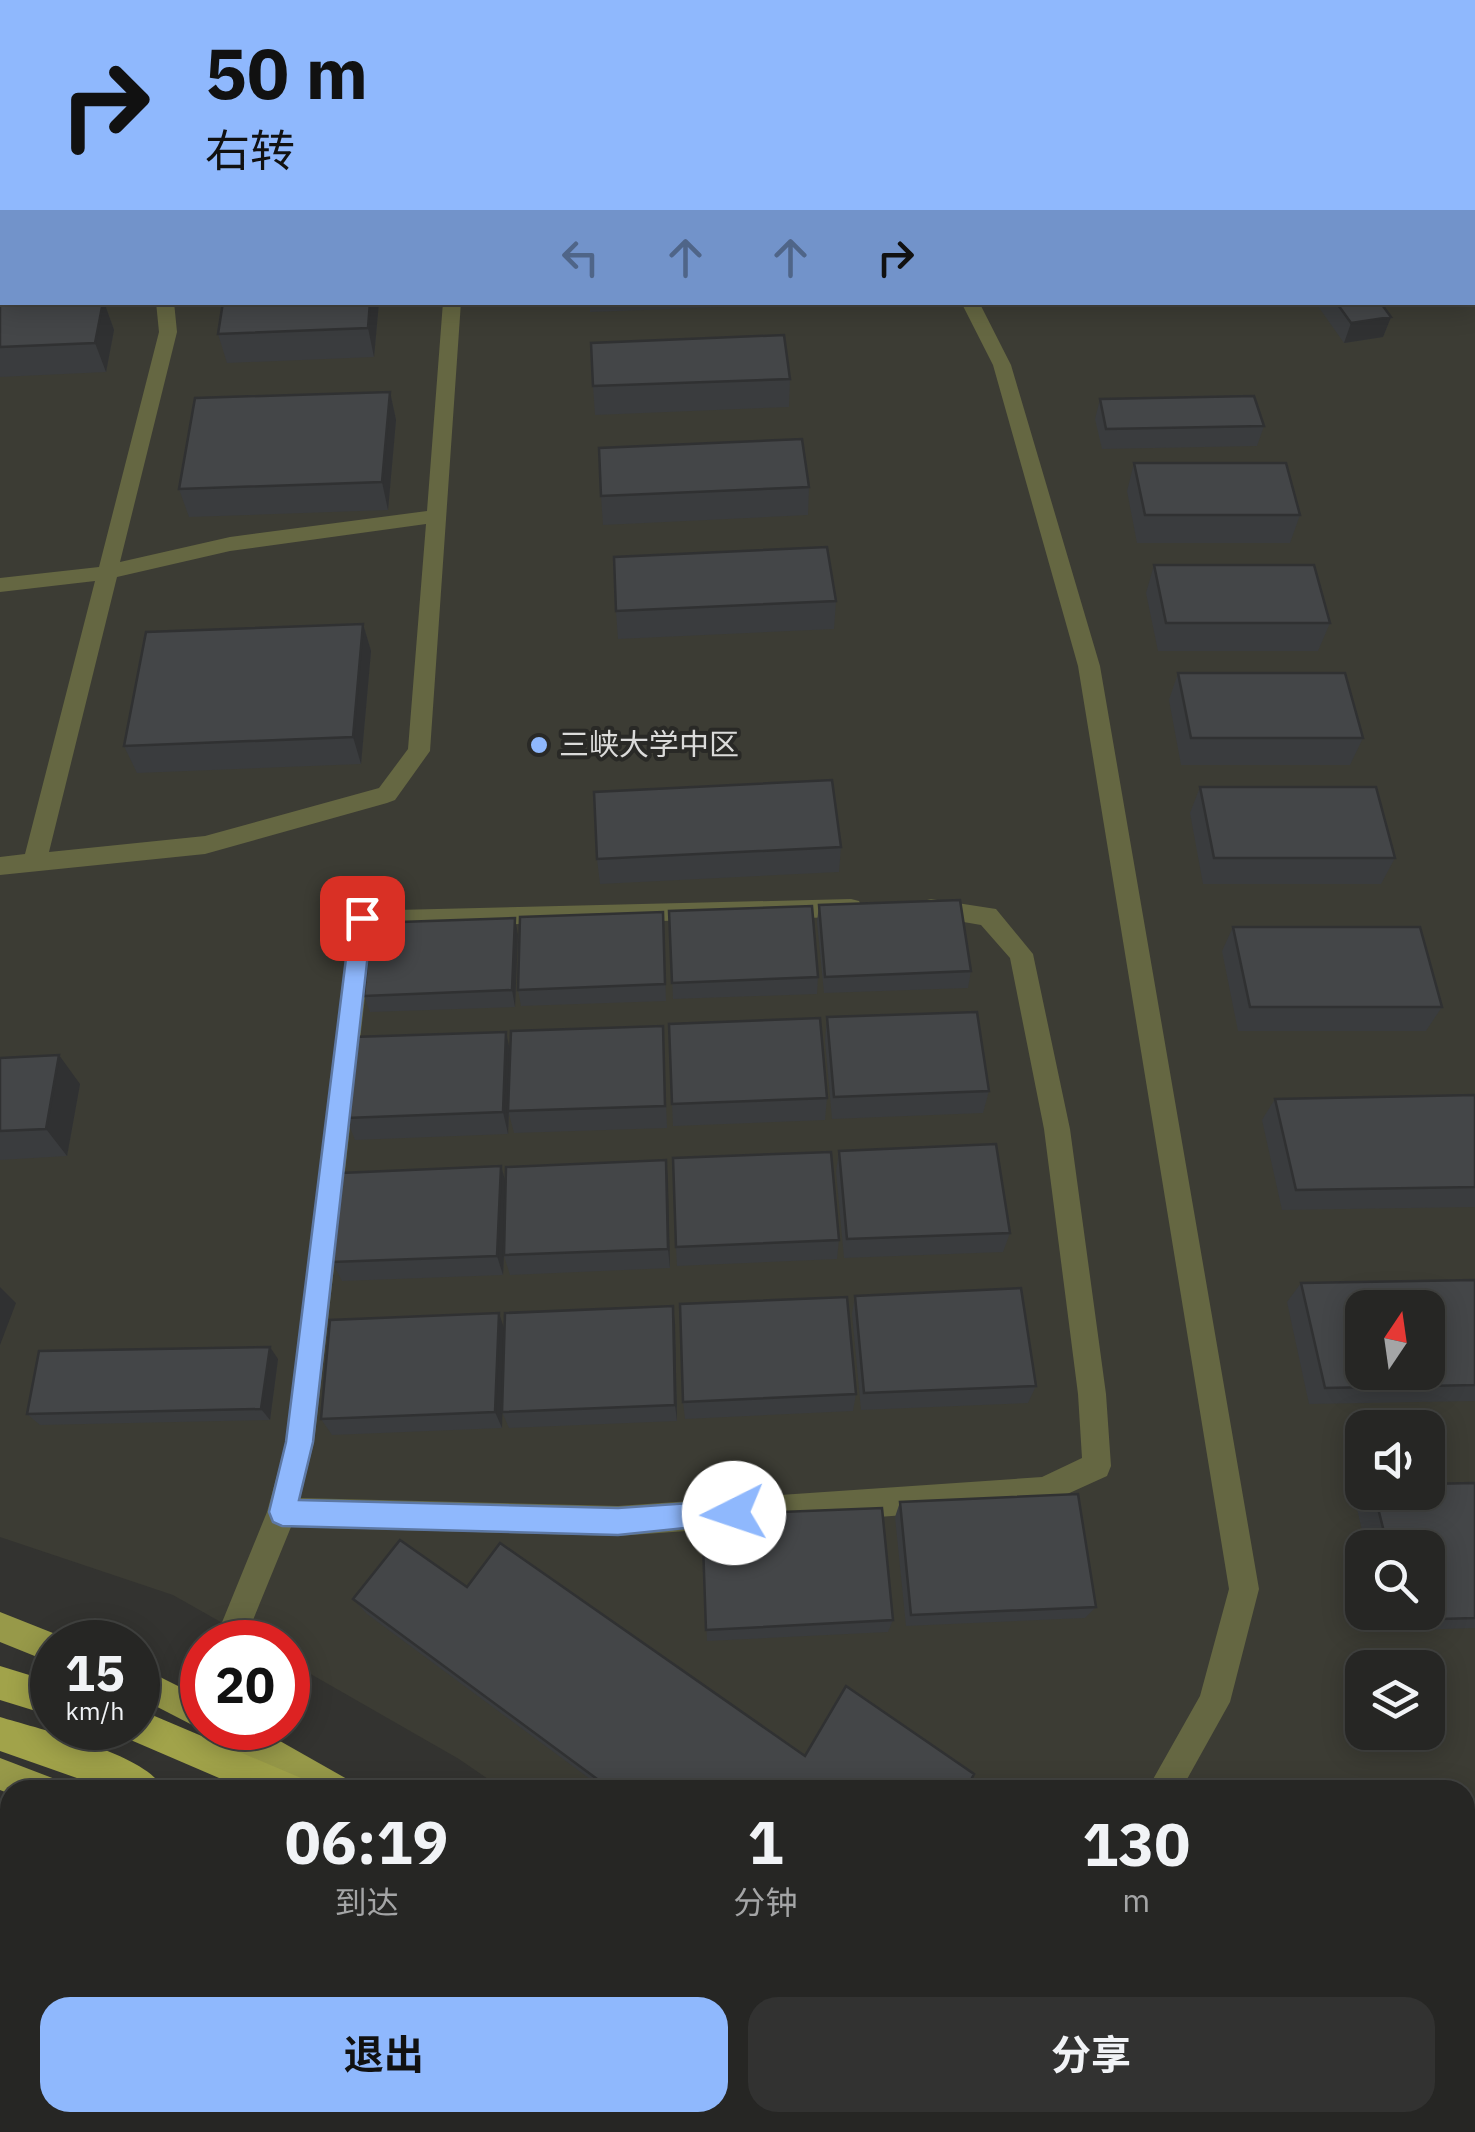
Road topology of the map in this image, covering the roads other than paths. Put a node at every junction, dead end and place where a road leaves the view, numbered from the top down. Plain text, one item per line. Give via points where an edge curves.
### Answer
1 (165, 305) edge
2 (452, 305) edge
3 (972, 305) edge
4 (437, 516) junction
5 (104, 573) junction
6 (0, 585) edge
7 (34, 864) junction
8 (0, 866) edge
9 (909, 907) edge
10 (870, 908) edge
11 (282, 1512) junction
12 (238, 1620) edge
13 (0, 1627) edge
14 (30, 1639) edge
15 (0, 1683) edge
16 (30, 1692) edge
17 (0, 1734) edge
18 (160, 1735) edge
19 (267, 1750) edge
20 (128, 1780) edge
21 (265, 1780) edge
22 (319, 1780) edge
23 (1169, 1780) edge

1 - 5 street via 168,332
2 - 4 street
3 - 23 street via 1002,365 1089,666 1244,1590 1214,1702
4 - 5 street via 230,544
4 - 7 street via 419,751 386,794 205,845
5 - 6 street
5 - 7 street
7 - 8 street
9 - 11 street via 988,916 1021,954 1056,1129 1098,1466 1042,1490 618,1521
10 - 11 street via 362,918 300,1442
11 - 12 street
13 - 14 main road
15 - 16 highway
17 - 20 highway
18 - 21 highway
19 - 22 main road

